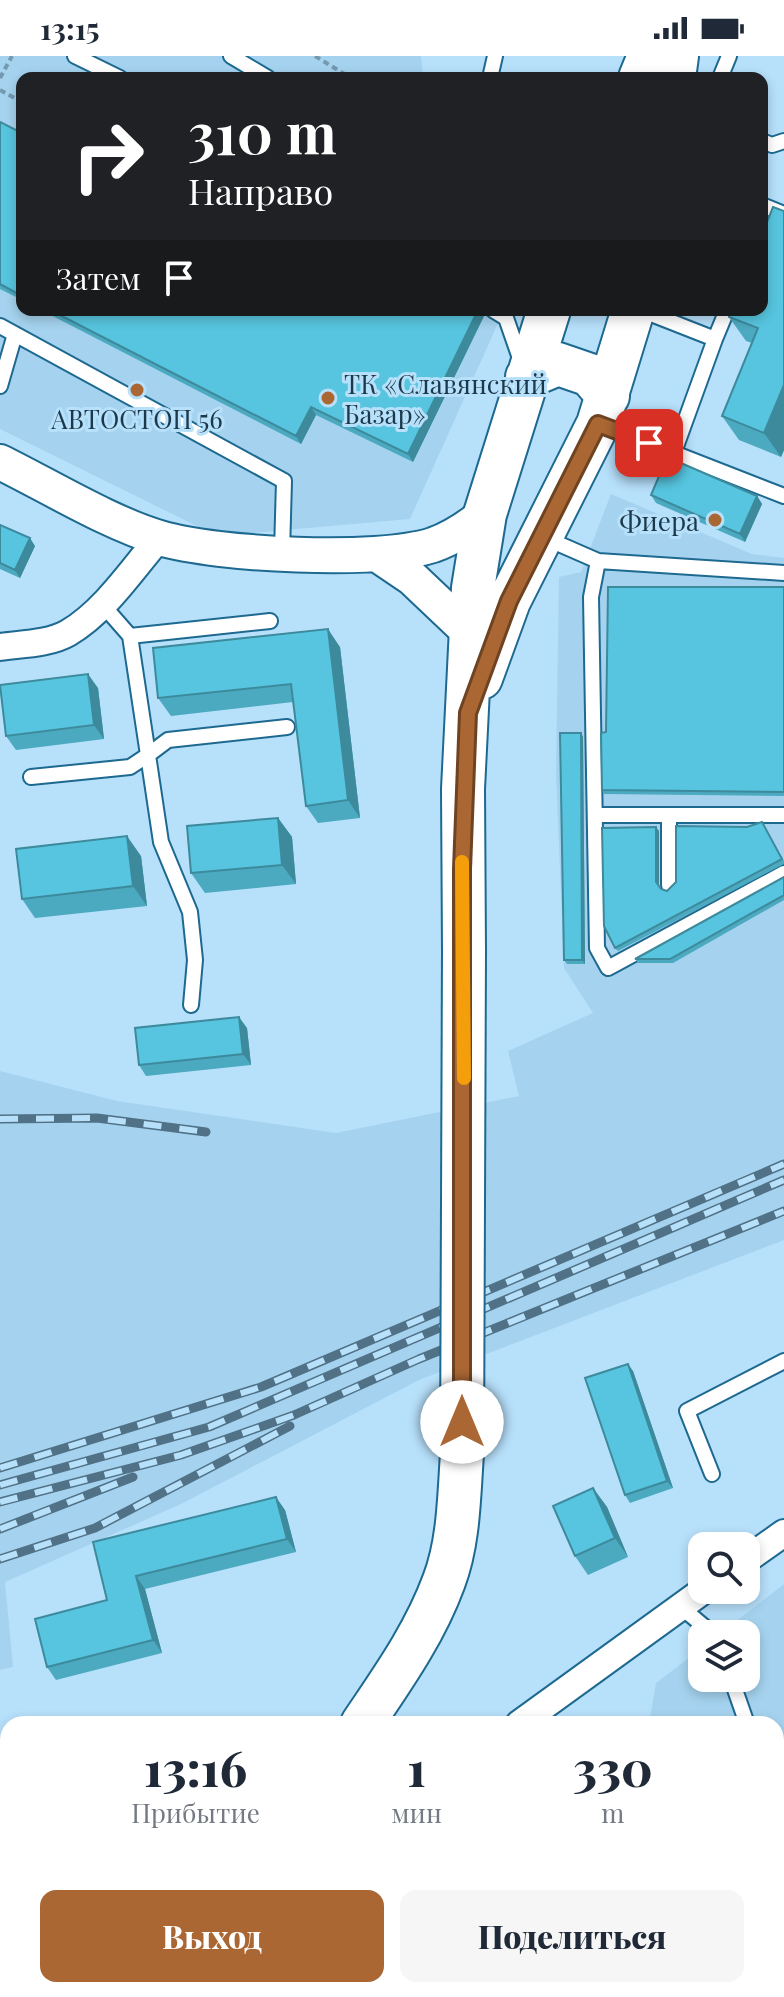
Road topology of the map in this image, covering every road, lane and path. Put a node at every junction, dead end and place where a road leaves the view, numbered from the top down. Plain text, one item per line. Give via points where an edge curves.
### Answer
1 (12, 56) edge
2 (75, 56) edge
3 (231, 56) edge
4 (315, 56) edge
5 (108, 72) edge
6 (258, 72) edge
7 (341, 72) edge
8 (0, 78) edge
9 (531, 316) edge
10 (631, 316) edge
11 (656, 316) edge
12 (725, 316) edge
13 (0, 326) edge
14 (15, 334) junction
15 (715, 339) junction
16 (527, 377) junction
17 (0, 386) edge
18 (603, 410) junction
19 (674, 452) junction
20 (0, 462) edge
21 (784, 496) edge
22 (485, 514) junction
23 (543, 537) junction
24 (159, 538) junction
25 (282, 552) junction
26 (378, 555) junction
27 (598, 561) junction
28 (784, 573) edge
29 (102, 604) junction
30 (270, 621) dead end
31 (470, 633) junction
32 (130, 636) junction
33 (0, 647) edge
34 (468, 713) junction
35 (287, 727) dead end
36 (148, 755) junction
37 (31, 777) dead end
38 (595, 815) junction
39 (784, 815) edge
40 (669, 816) junction
41 (784, 873) edge
42 (669, 885) edge
43 (191, 1005) dead end
44 (784, 1361) edge
45 (712, 1474) dead end
46 (784, 1533) edge
47 (760, 1550) edge
48 (688, 1602) edge
49 (681, 1607) junction
50 (696, 1620) edge
51 (736, 1692) edge
52 (367, 1716) edge
53 (530, 1716) edge
54 (744, 1716) edge

1 - 8 path
2 - 5 lane
3 - 6 lane
4 - 7 path
9 - 16 main road
10 - 18 main road
11 - 15 lane
12 - 15 lane
13 - 14 lane
14 - 17 lane
14 - 25 lane via 284,481
15 - 19 lane
16 - 18 main road via 558,364 590,375
16 - 22 main road
18 - 19 lane
18 - 23 main road
19 - 21 lane
20 - 24 street
22 - 26 street via 431,545
22 - 31 main road
23 - 27 lane
23 - 34 main road via 509,601
24 - 25 street via 220,549
24 - 29 street
25 - 26 street
26 - 31 street via 412,578
27 - 28 lane
27 - 38 lane via 591,597
29 - 32 lane
29 - 33 street via 67,634
30 - 32 lane
31 - 34 main road
32 - 36 lane
34 - 52 main road, bridge via 463,789 462,1454 457,1516 445,1579 414,1646
35 - 36 lane via 168,740
36 - 37 lane via 130,767
36 - 43 lane via 161,842 190,912 195,960
38 - 40 lane
38 - 41 lane via 597,948 608,968
39 - 40 lane
40 - 42 lane
44 - 45 lane via 687,1411
46 - 47 street
48 - 49 street
49 - 50 lane
49 - 53 street
51 - 54 lane

